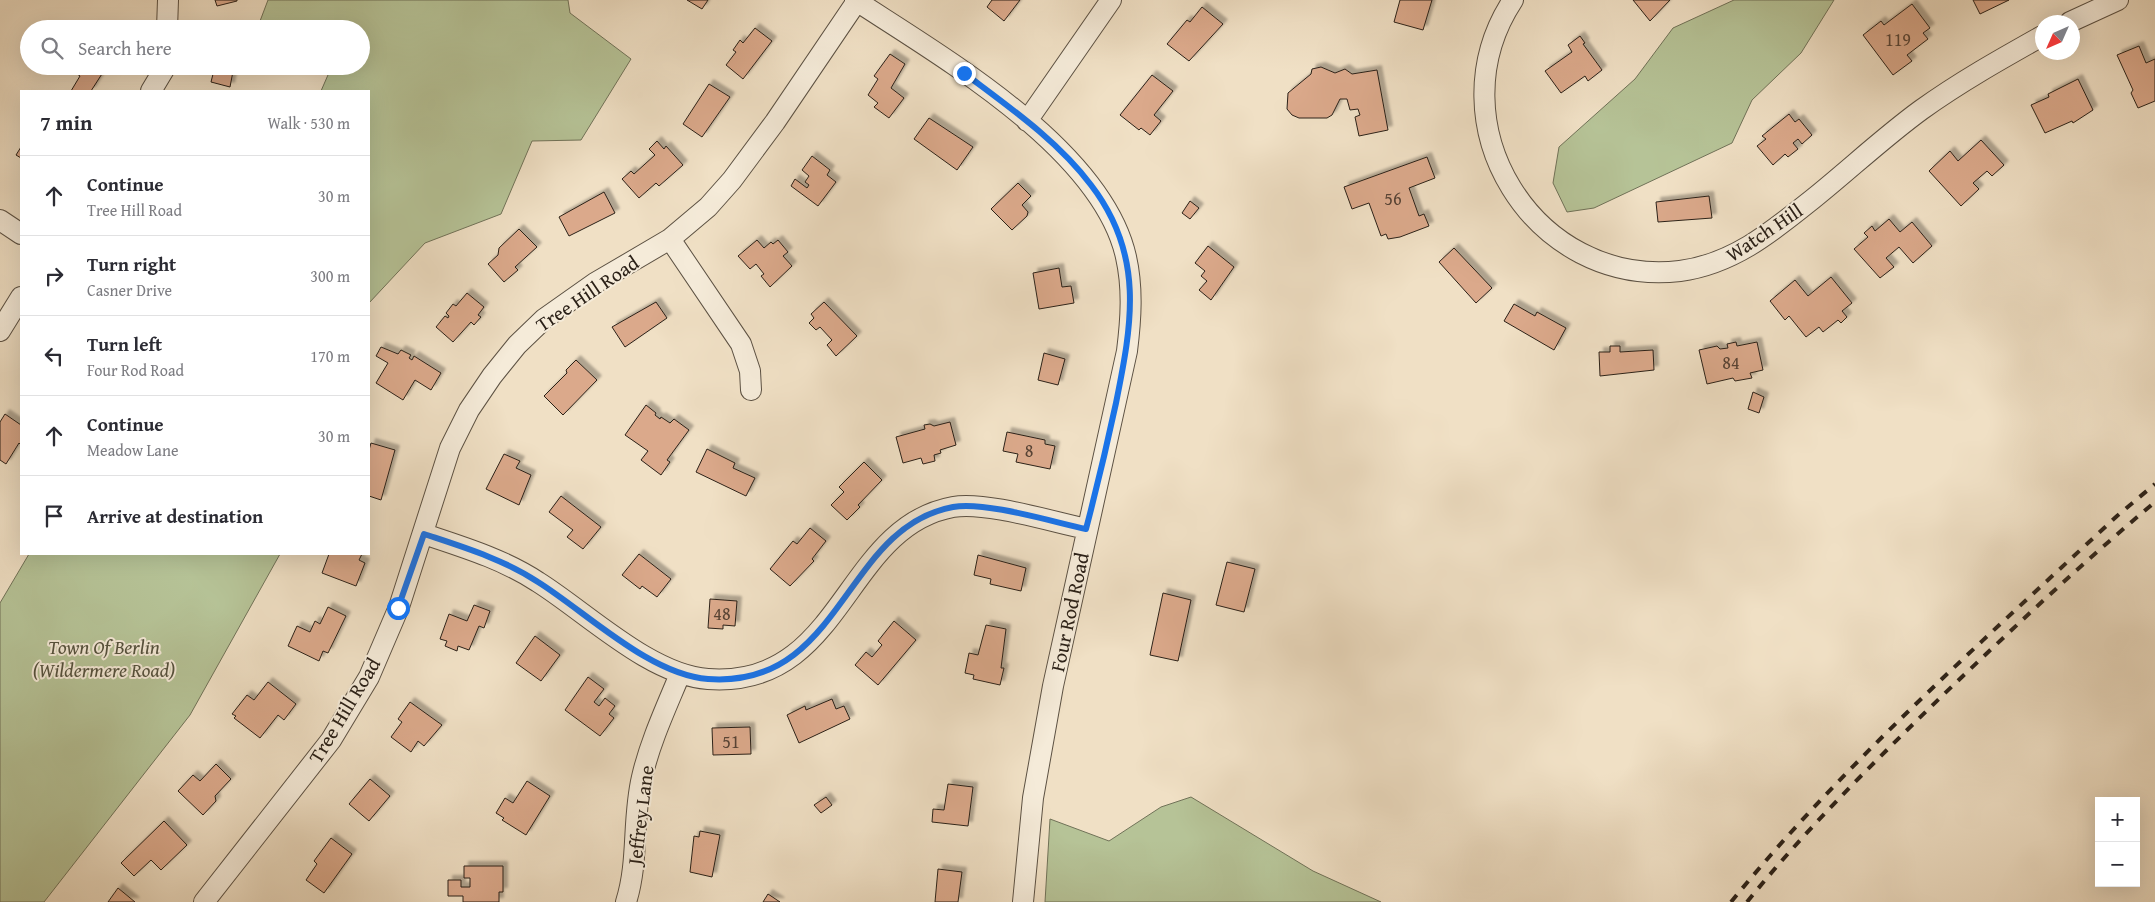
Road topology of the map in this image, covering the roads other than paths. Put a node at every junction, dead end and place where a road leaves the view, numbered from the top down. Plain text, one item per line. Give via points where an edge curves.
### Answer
1 (168, 0) edge
2 (856, 0) edge
3 (1111, 0) edge
4 (1512, 0) edge
5 (2118, 0) edge
6 (2080, 17) edge
7 (167, 20) edge
8 (2035, 40) edge
9 (161, 75) edge
10 (152, 90) edge
11 (1027, 121) junction
12 (0, 220) edge
13 (20, 233) edge
14 (670, 239) junction
15 (20, 299) edge
16 (0, 331) edge
17 (751, 390) dead end
18 (1086, 529) junction
19 (424, 534) junction
20 (680, 674) junction
21 (204, 902) edge
22 (626, 902) edge
23 (1023, 902) edge

1 - 7 street
2 - 11 street, Four Rod Road via 964,73
2 - 14 street, Tree Hill Road via 775,122 732,180 708,207
3 - 11 street
4 - 8 street, Watch Hill via 1489,54 1485,82 1484,107 1495,157 1523,205 1562,244 1614,266 1646,272 1680,271 1716,263 1748,248 1920,111 1964,80
5 - 6 street
9 - 10 street
11 - 18 street, Four Rod Road via 1092,186 1114,224 1125,255 1130,287 1131,318 1126,351
12 - 13 street
14 - 17 street via 741,344 750,371
14 - 19 street, Tree Hill Road via 595,283 544,318 517,345 492,376 450,448
15 - 16 street
18 - 20 street via 983,506 954,507 929,515 883,546 817,635 793,656 766,670 737,678 707,679
18 - 23 street, Four Rod Road via 1033,798
19 - 20 street via 474,550 537,581 626,644
19 - 21 street, Tree Hill Road via 369,677 331,740
20 - 22 street, Jeffrey Lane via 641,778 632,882

